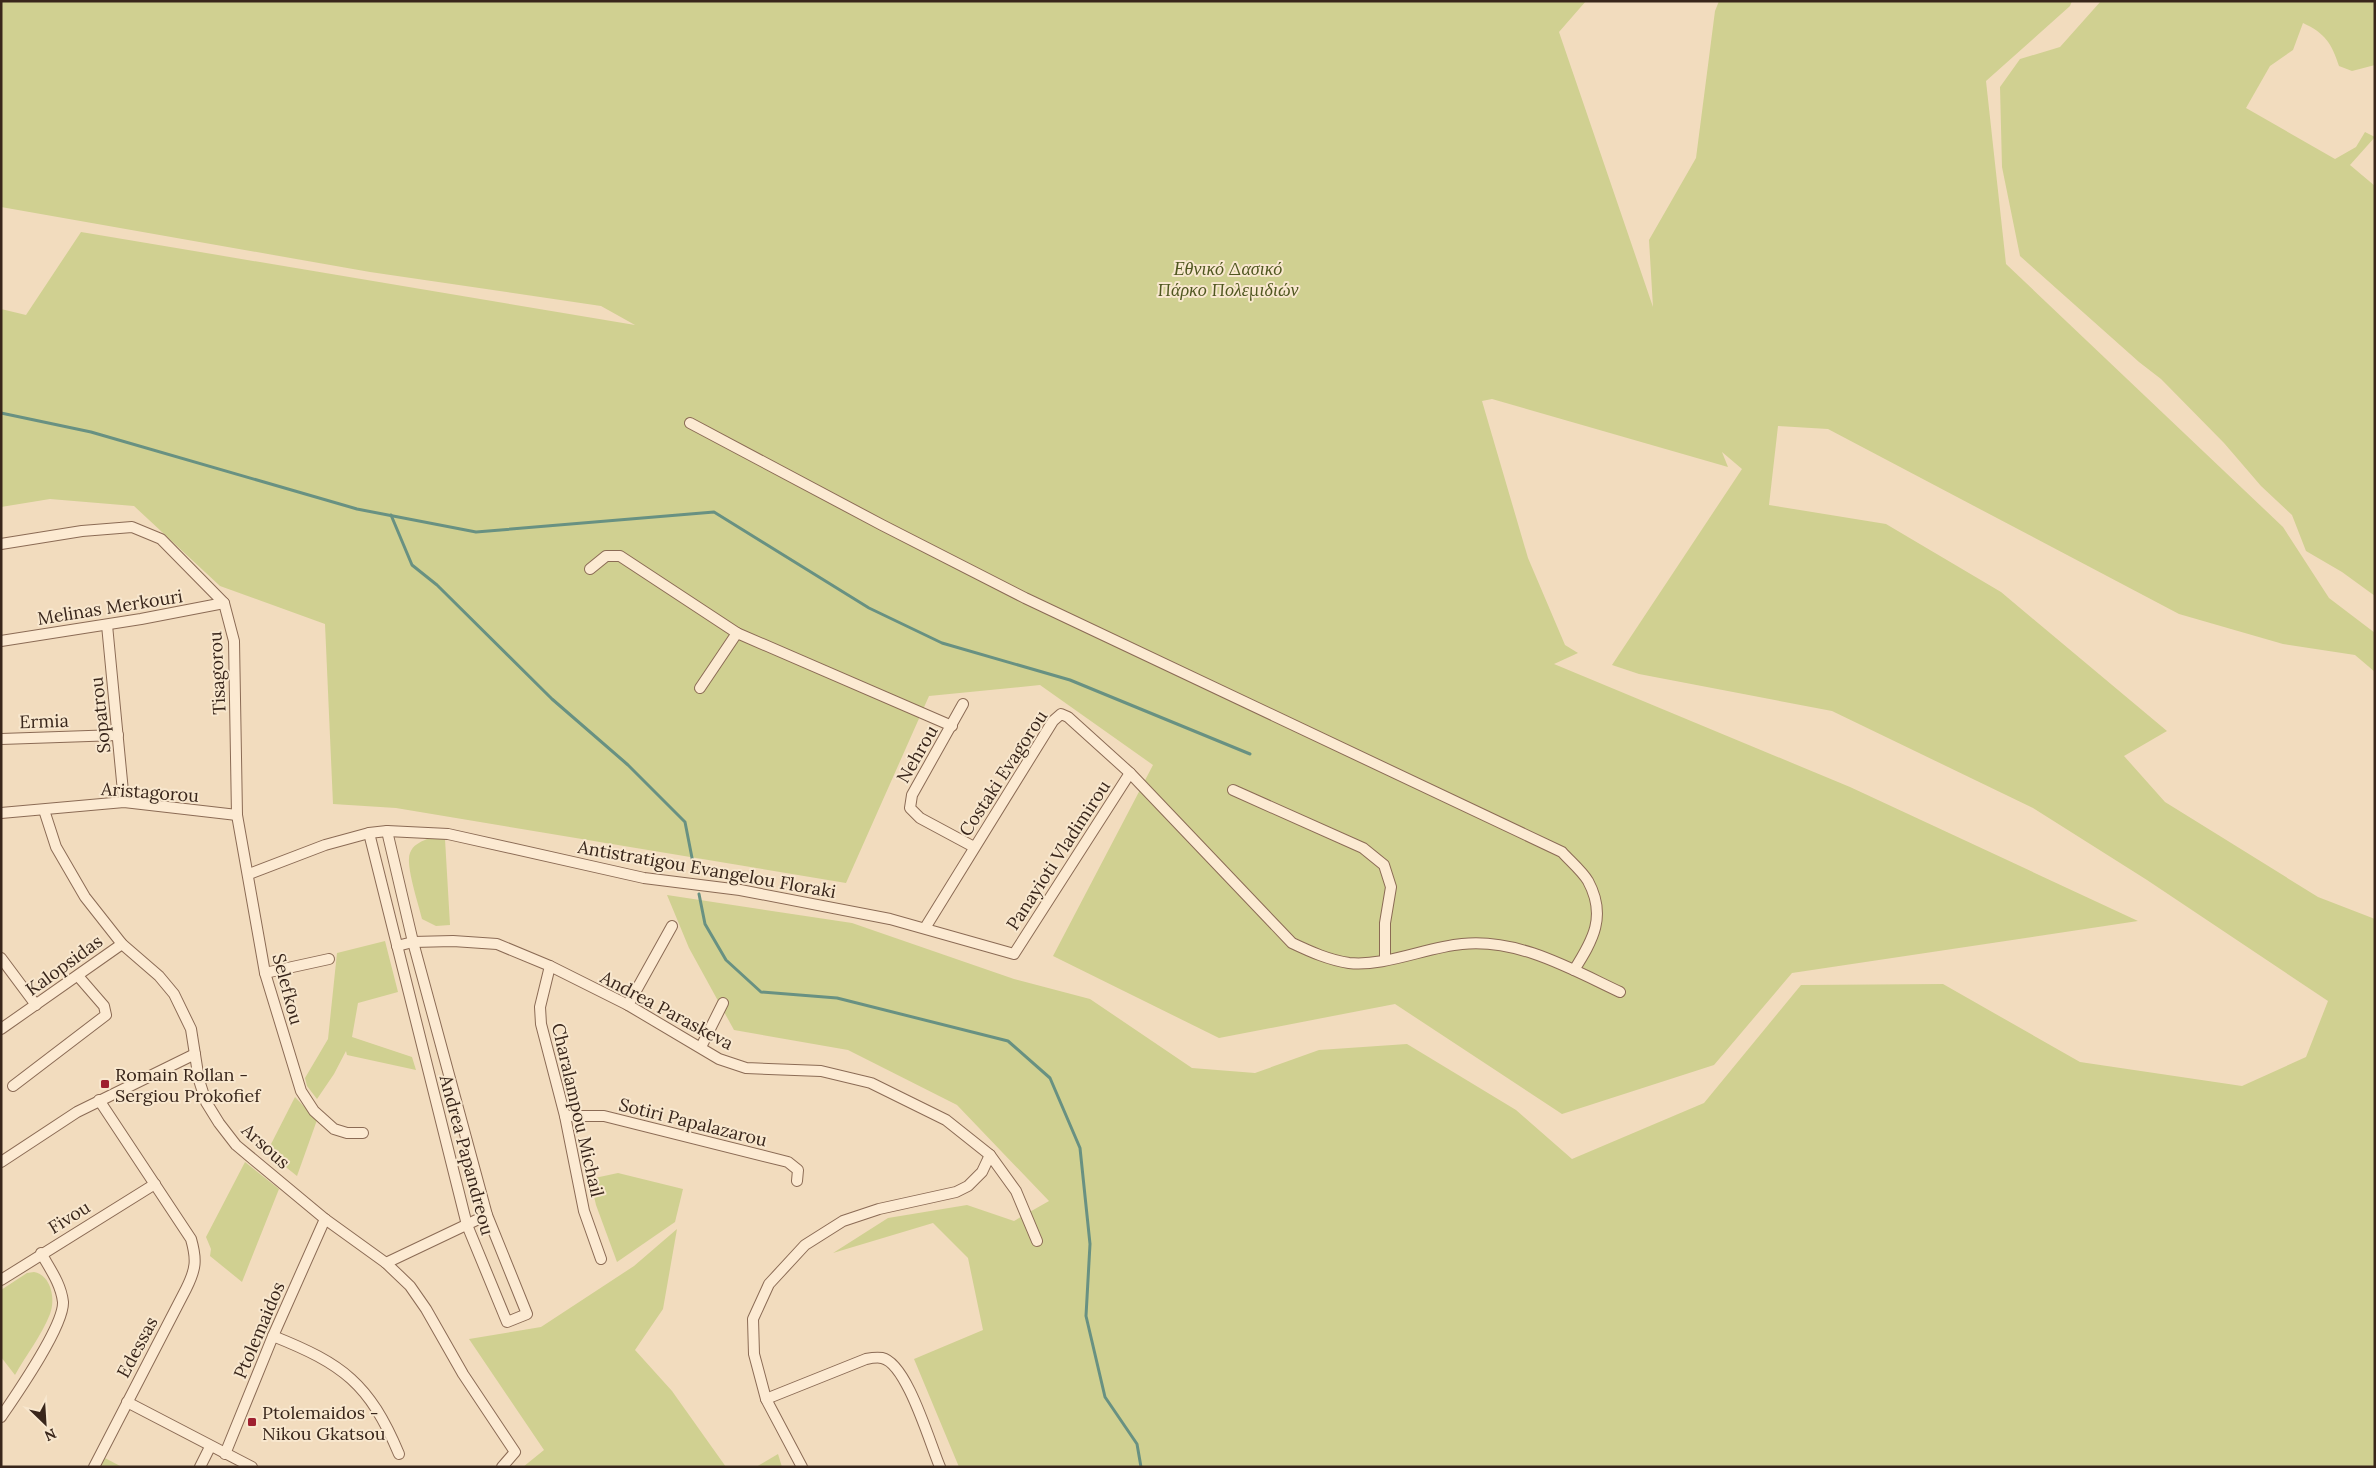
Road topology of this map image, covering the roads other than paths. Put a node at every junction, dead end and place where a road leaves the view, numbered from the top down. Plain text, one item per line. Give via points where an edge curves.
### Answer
1 (690, 423) dead end
2 (1, 544) edge
3 (590, 568) dead end
4 (224, 603) junction
5 (107, 625) junction
6 (737, 633) junction
7 (1, 641) edge
8 (700, 688) dead end
9 (963, 704) dead end
10 (952, 726) junction
11 (118, 735) junction
12 (1, 740) edge
13 (1130, 774) junction
14 (1233, 790) dead end
15 (124, 802) junction
16 (44, 810) junction
17 (1, 812) edge
18 (237, 815) junction
19 (387, 832) junction
20 (369, 833) junction
21 (974, 847) junction
22 (249, 874) junction
23 (672, 926) dead end
24 (925, 928) junction
25 (413, 942) junction
26 (122, 944) junction
27 (397, 946) junction
28 (1014, 954) joint
29 (1, 958) edge
30 (329, 959) dead end
31 (1385, 960) junction
32 (550, 966) junction
33 (1574, 970) junction
34 (264, 973) junction
35 (78, 976) junction
36 (1620, 992) dead end
37 (723, 1003) dead end
38 (36, 1005) junction
39 (628, 1005) junction
40 (1, 1029) edge
41 (701, 1047) junction
42 (195, 1054) junction
43 (13, 1086) dead end
44 (99, 1100) junction
45 (565, 1116) junction
46 (363, 1133) dead end
47 (990, 1155) junction
48 (1, 1162) edge
49 (797, 1181) dead end
50 (155, 1184) junction
51 (487, 1215) junction
52 (325, 1219) junction
53 (467, 1225) junction
54 (1037, 1241) dead end
55 (41, 1254) junction
56 (601, 1259) dead end
57 (386, 1263) junction
58 (1, 1280) edge
59 (273, 1336) junction
60 (766, 1399) junction
61 (127, 1402) junction
62 (1, 1416) edge
63 (210, 1447) junction
64 (225, 1454) junction
65 (400, 1454) dead end
66 (94, 1467) edge
67 (200, 1467) edge
68 (252, 1467) edge
69 (502, 1467) edge
70 (802, 1467) edge
71 (940, 1467) edge

1 - 33 street via 1025,598 1562,852 1588,880 1598,907 1593,940
2 - 4 street via 132,527 161,539
3 - 6 street via 606,556 620,556
4 - 5 street, Melinas Merkouri
4 - 18 street, Tisagorou via 234,642
5 - 7 street, Melinas Merkouri
5 - 11 street, Sopatrou
6 - 8 street
6 - 10 street
9 - 10 street, Nehrou
10 - 21 street, Nehrou via 912,795 910,808 920,818
11 - 12 street, Ermia
11 - 15 street, Sopatrou
13 - 21 street, Costaki Evagorou via 1068,717 1060,714
13 - 28 street, Panayioti Vladimirou
13 - 31 street via 1292,943 1321,956 1351,963
14 - 31 street via 1363,848 1384,865 1391,887 1385,923
15 - 16 street, Aristagorou
15 - 18 street, Aristagorou
16 - 17 street, Aristagorou
16 - 26 street, Arsous via 56,848 85,897
18 - 22 street, Selefkou
19 - 20 street, Antistratigou Evangelou Floraki
19 - 24 street, Antistratigou Evangelou Floraki via 450,835 644,878 740,890
19 - 25 street, Andrea Papandreou
20 - 22 street, Antistratigou Evangelou Floraki via 325,845
20 - 27 street, Andrea Papandreou
21 - 24 street, Costaki Evagorou
22 - 34 street, Selefkou
23 - 39 street
24 - 28 street, Antistratigou Evangelou Floraki
25 - 27 street, Andrea Paraskeva
25 - 32 street, Andrea Paraskeva via 497,944
25 - 51 street, Andrea Papandreou
26 - 35 street, Kalopsidas
26 - 42 street, Arsous via 159,976 174,994 191,1029
27 - 53 street, Andrea Papandreou
29 - 38 street
30 - 34 street
31 - 33 street via 1462,944 1497,945 1533,954
32 - 39 street, Andrea Paraskeva
32 - 45 street, Charalampou Michail via 540,1007 541,1024
33 - 36 street
34 - 46 street, Selefkou via 301,1091 314,1111 334,1129 347,1134
35 - 38 street, Kalopsidas
35 - 43 street via 104,1006 106,1015
37 - 41 street
38 - 40 street, Kalopsidas
39 - 41 street, Andrea Paraskeva
41 - 47 street, Andrea Paraskeva via 719,1059 746,1068 820,1071 871,1083 946,1120
42 - 44 street
42 - 52 street, Arsous via 206,1102 224,1130 236,1144
44 - 48 street
44 - 50 street
45 - 49 street, Sotiri Papalazarou via 604,1116 788,1162 798,1170
45 - 56 street, Charalampou Michail via 584,1211
47 - 54 street, Andrea Paraskeva via 1016,1191
47 - 60 street via 982,1172 968,1186 956,1192 879,1209 843,1221 805,1245 768,1284 753,1319 754,1354
50 - 55 street, Fivou
50 - 61 street, Edessas via 191,1239 196,1255 194,1273
51 - 53 street
51 - 53 street, Andrea Papandreou via 527,1314 507,1322
52 - 57 street, Arsous
52 - 59 street, Ptolemaidos
53 - 57 street
55 - 58 street, Fivou
55 - 62 street via 60,1286 63,1304 60,1319
57 - 69 street, Arsous via 410,1286 515,1452
59 - 64 street, Ptolemaidos
59 - 65 street via 314,1352 360,1386 377,1408
60 - 70 street
60 - 71 street via 866,1358 883,1358 895,1366 907,1384
61 - 63 street
61 - 66 street, Edessas
63 - 64 street
63 - 67 street
64 - 68 street

